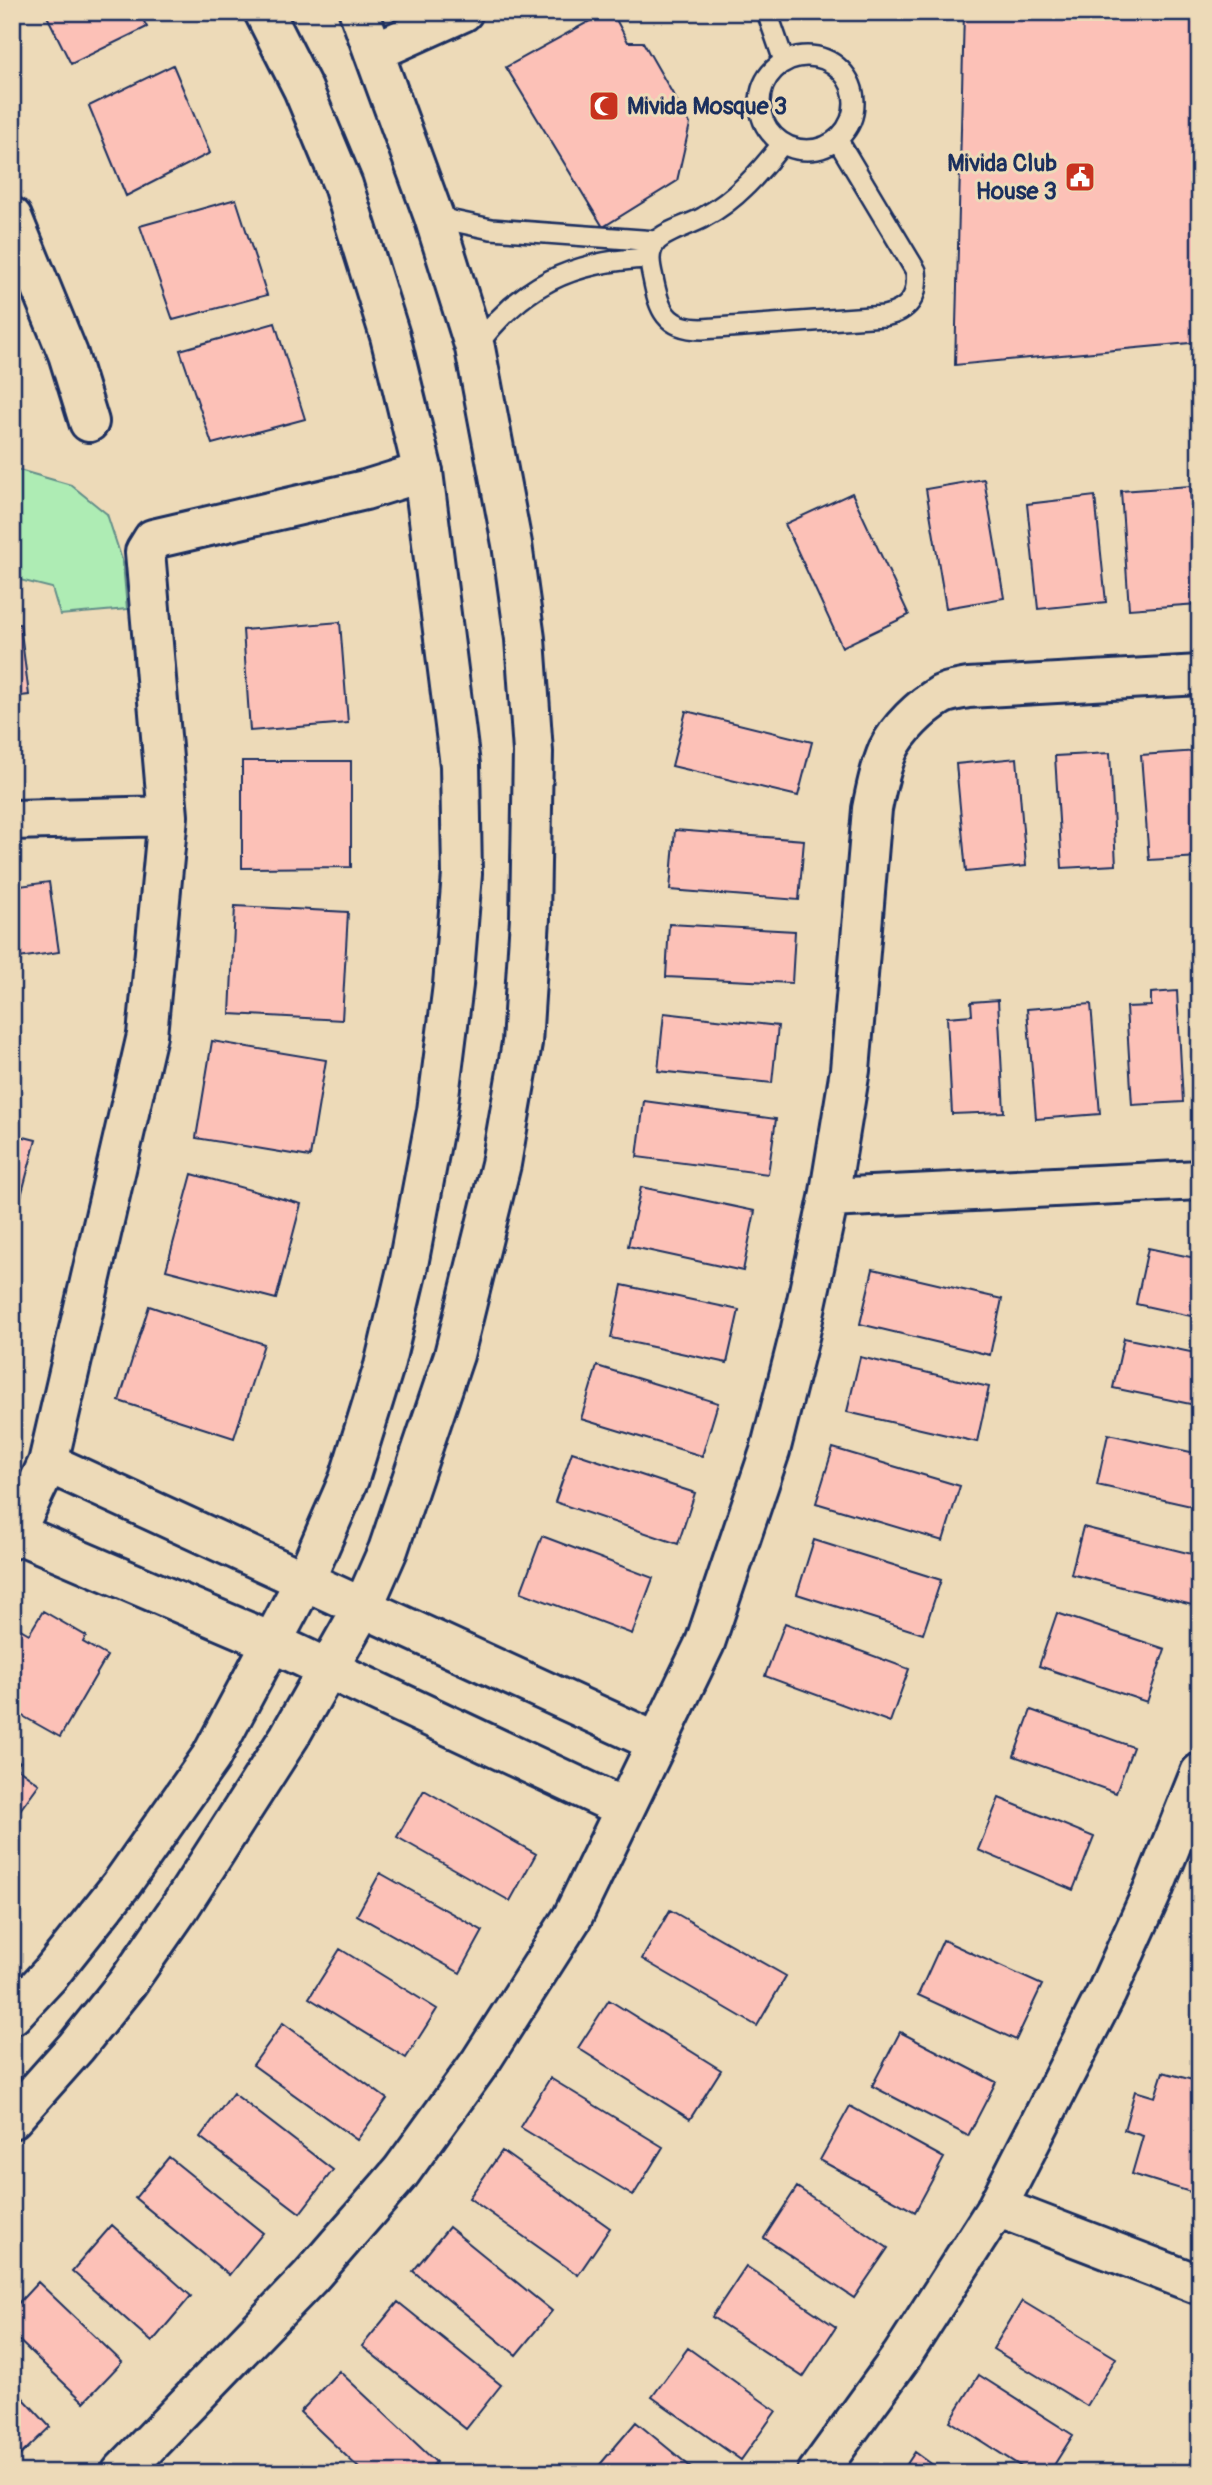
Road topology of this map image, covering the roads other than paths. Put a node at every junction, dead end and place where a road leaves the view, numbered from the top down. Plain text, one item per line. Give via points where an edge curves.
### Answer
1 (264, 12) edge
2 (359, 12) edge
3 (463, 12) edge
4 (767, 12) edge
5 (374, 52) junction
6 (784, 61) junction
7 (837, 139) junction
8 (782, 144) junction
9 (12, 217) edge
10 (434, 217) junction
11 (653, 250) junction
12 (475, 348) junction
13 (89, 422) dead end
14 (423, 472) junction
15 (1200, 675) edge
16 (168, 817) junction
17 (12, 820) edge
18 (1200, 1180) edge
19 (829, 1198) junction
20 (48, 1463) junction
21 (14, 1536) edge
22 (305, 1580) junction
23 (363, 1607) junction
24 (271, 1642) junction
25 (328, 1669) junction
26 (656, 1742) junction
27 (1200, 1773) edge
28 (624, 1808) junction
29 (12, 2015) edge
30 (12, 2119) edge
31 (996, 2207) junction
32 (1200, 2285) edge
33 (136, 2469) edge
34 (817, 2473) edge

1 - 14 street via 343,185 390,336
2 - 5 street
3 - 5 street
4 - 6 lane
5 - 10 street
6 - 7 lane via 816,55 844,72 855,103 852,120
6 - 8 lane via 762,85 759,102 761,119
7 - 8 lane via 815,150
7 - 11 lane via 916,271 915,295 897,313 688,329 666,316 658,305
8 - 11 lane via 734,197 664,236
9 - 13 street via 68,354
10 - 11 lane
10 - 12 street
11 - 12 lane via 591,264 537,287 513,304
12 - 23 street via 512,544 533,752 522,1043 501,1164 454,1355 388,1550
14 - 16 street via 365,490 153,539 145,552
14 - 22 street via 460,765 462,874 453,985 437,1111 384,1366 349,1479
15 - 19 street via 968,688 944,694 902,730 889,749 872,809 850,1070
16 - 17 street
16 - 20 street via 147,1035
18 - 19 street
19 - 26 street via 770,1451 705,1643
20 - 21 street
20 - 22 street
21 - 24 street
22 - 23 street
22 - 24 street
23 - 25 street
23 - 26 street
24 - 25 street
24 - 29 street via 211,1757 121,1885
25 - 28 street
25 - 30 street via 289,1737 128,1983
26 - 28 street
27 - 31 street via 1107,1992
28 - 33 street via 572,1918 481,2062 401,2172
31 - 32 street
31 - 34 street via 901,2357

